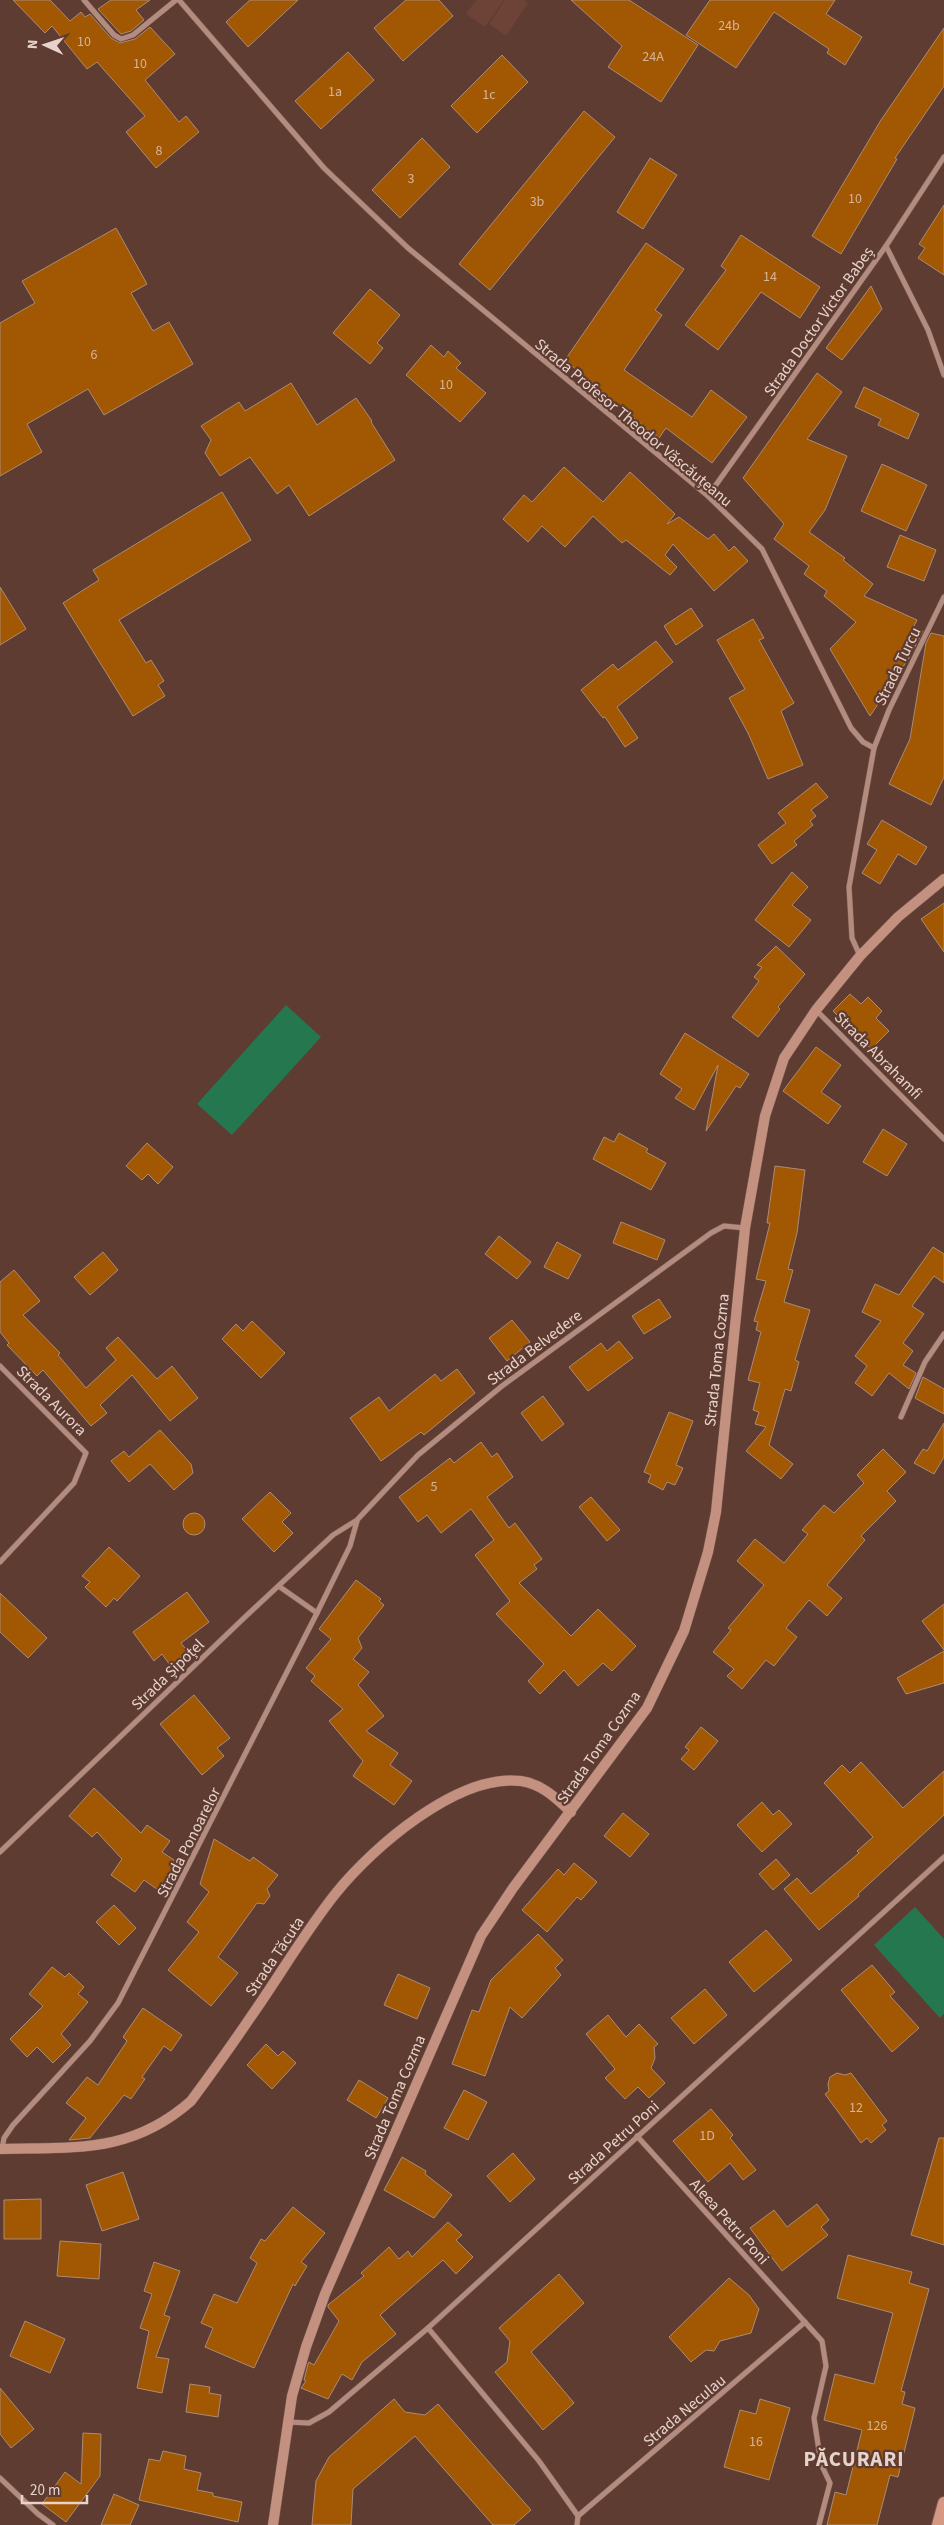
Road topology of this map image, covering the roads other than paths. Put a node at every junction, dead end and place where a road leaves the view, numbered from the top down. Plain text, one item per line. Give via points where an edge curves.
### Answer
1 (84, 0) edge
2 (178, 0) edge
3 (944, 157) edge
4 (886, 246) junction
5 (944, 375) edge
6 (708, 496) junction
7 (944, 597) edge
8 (874, 748) junction
9 (944, 879) edge
10 (860, 956) junction
11 (816, 1010) junction
12 (944, 1139) edge
13 (746, 1228) junction
14 (944, 1334) edge
15 (0, 1366) edge
16 (901, 1417) dead end
17 (357, 1520) junction
18 (0, 1562) edge
19 (280, 1587) junction
20 (317, 1613) junction
21 (571, 1812) junction
22 (0, 1852) edge
23 (944, 1857) edge
24 (637, 2136) junction
25 (1, 2149) edge
26 (805, 2322) junction
27 (428, 2328) junction
28 (288, 2422) junction
29 (0, 2478) edge
30 (944, 2503) edge
31 (578, 2516) junction
32 (53, 2525) edge
33 (273, 2525) edge
34 (577, 2525) edge
35 (819, 2525) edge
36 (938, 2525) edge

1 - 2 street via 121,39 133,35
2 - 6 street, Strada Profesor Theodor Văscăuțeanu via 324,168 408,248
3 - 4 street, Strada Doctor Victor Babeș
4 - 5 street via 928,330
4 - 6 street, Strada Doctor Victor Babeș
6 - 8 street, Strada Profesor Theodor Văscăuțeanu via 762,549 851,728 862,742
7 - 8 street, Strada Turcu
8 - 10 street via 849,887 852,938
9 - 10 street, Strada Toma Cozma
10 - 11 street, Strada Toma Cozma
11 - 12 street, Strada Abrahamfi
11 - 13 street, Strada Toma Cozma via 784,1058 773,1089 758,1145
13 - 17 street, Strada Belvedere via 724,1226 711,1233 502,1386 418,1455
13 - 21 street, Strada Toma Cozma via 716,1512 708,1552 684,1631 647,1708
14 - 16 street via 925,1362
15 - 18 street, Strada Aurora via 86,1453 74,1483
17 - 19 street, Strada Șipoțel via 333,1535
17 - 20 street, Strada Ponoarelor via 350,1546
19 - 20 street
19 - 22 street, Strada Șipoțel via 244,1617
20 - 25 street, Strada Ponoarelor via 118,2003 90,2041 13,2125
21 - 25 street, Strada Tăcuta via 553,1794 536,1785 497,1781 458,1794 418,1817 380,1847 336,1893 191,2101 171,2118 153,2130 120,2141 88,2146
21 - 28 street, Strada Toma Cozma via 481,1936 325,2294 304,2355
23 - 24 street, Strada Petru Poni
24 - 26 street, Aleea Petru Poni
24 - 27 street, Strada Petru Poni
26 - 31 street, Strada Neculau
26 - 35 street, Aleea Petru Poni via 822,2341 826,2366 814,2418 821,2464 830,2483
27 - 28 street, Strada Petru Poni via 330,2412 309,2423
27 - 31 street via 539,2461
28 - 33 street, Strada Toma Cozma
29 - 32 street
30 - 36 main road
31 - 34 street

